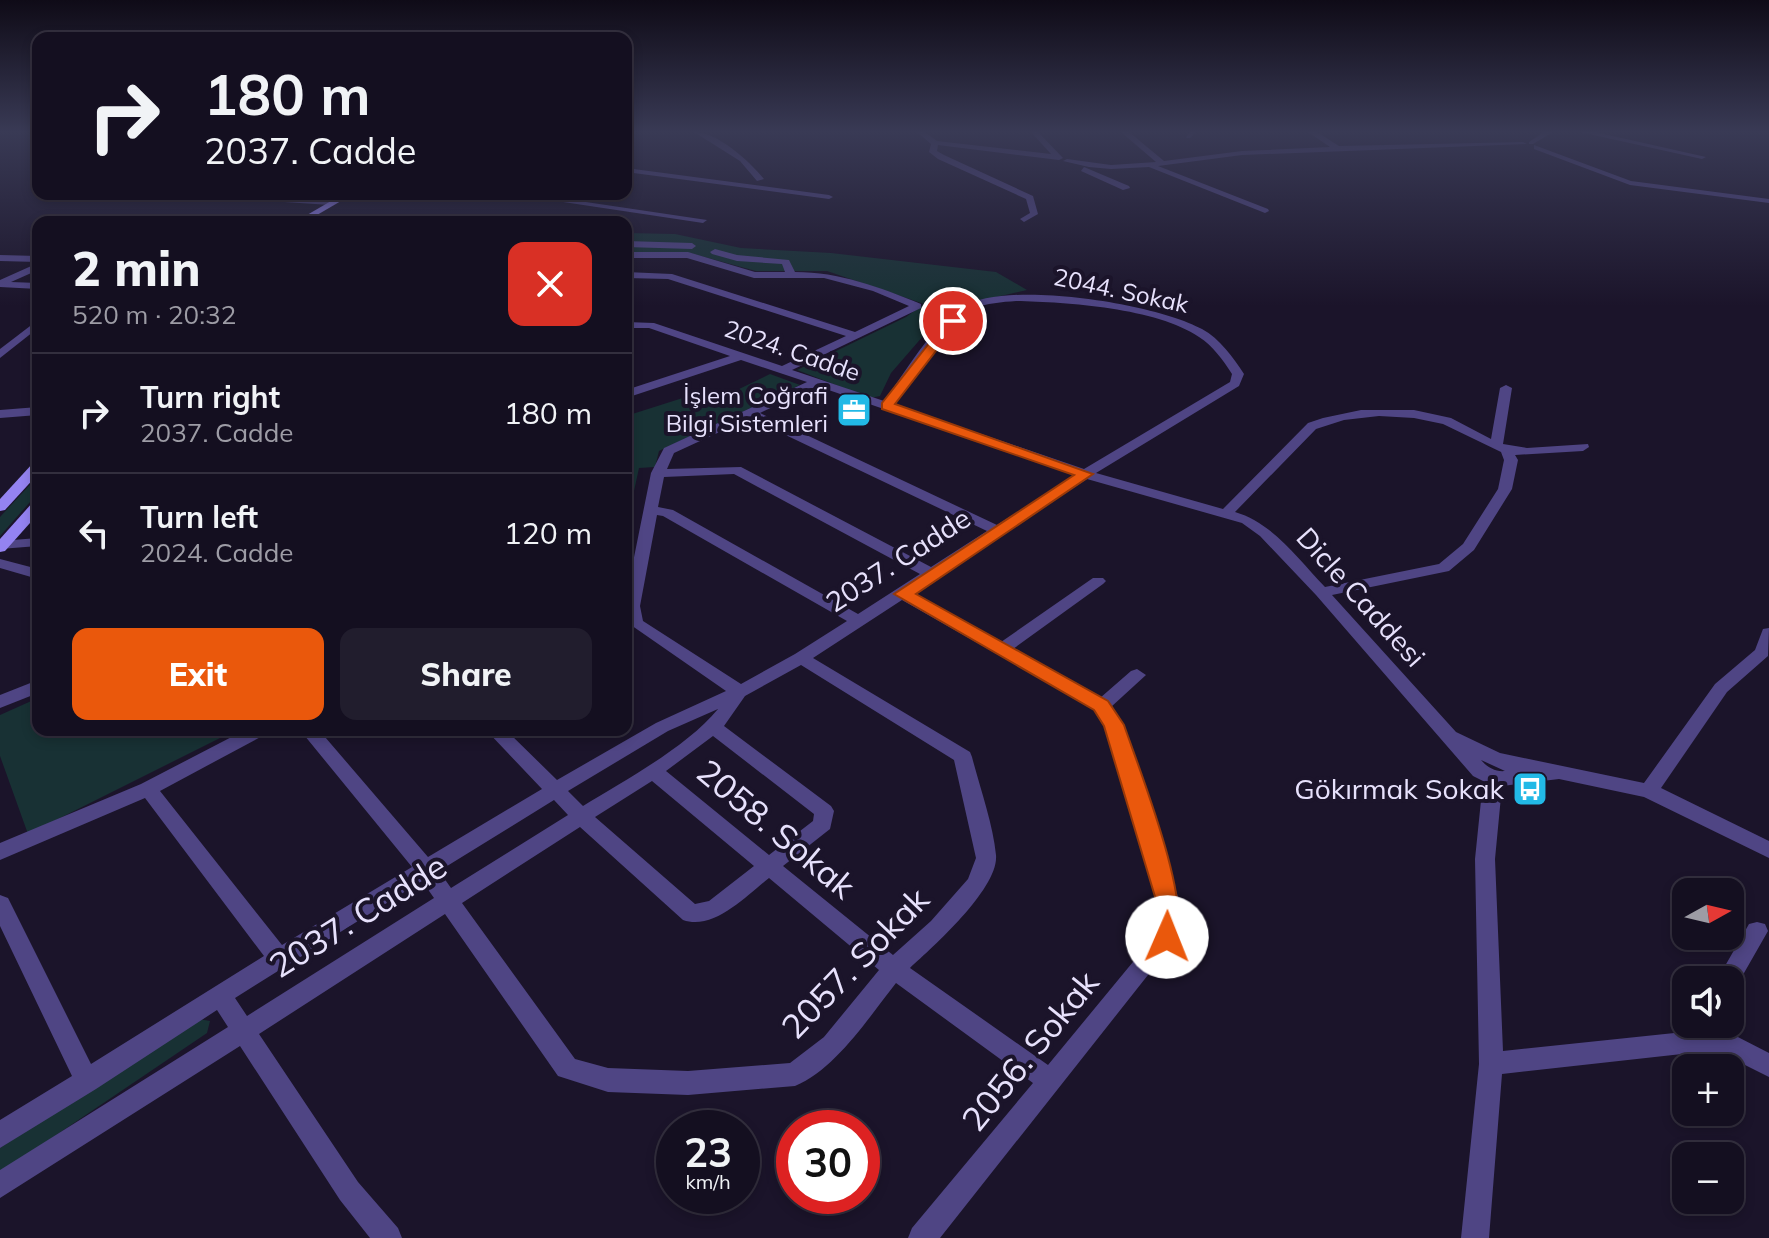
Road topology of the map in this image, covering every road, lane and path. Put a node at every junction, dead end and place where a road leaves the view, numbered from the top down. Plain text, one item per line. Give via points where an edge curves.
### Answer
1 (775, 190) edge
2 (1013, 190) edge
3 (1210, 190) edge
4 (1682, 190) edge
5 (829, 197) dead end
6 (285, 200) edge
7 (336, 200) edge
8 (561, 200) edge
9 (1769, 201) edge
10 (330, 203) junction
11 (1265, 211) dead end
12 (309, 216) edge
13 (1024, 219) dead end
14 (703, 220) dead end
15 (632, 244) edge
16 (632, 255) edge
17 (0, 258) edge
18 (32, 259) edge
19 (32, 269) edge
20 (632, 275) edge
21 (791, 275) junction
22 (0, 284) edge
23 (32, 286) edge
24 (632, 321) edge
25 (32, 328) edge
26 (667, 331) junction
27 (632, 333) edge
28 (857, 336) junction
29 (0, 355) edge
30 (741, 356) junction
31 (783, 370) junction
32 (817, 382) junction
33 (1506, 388) dead end
34 (632, 392) edge
35 (886, 406) junction
36 (32, 411) edge
37 (750, 413) junction
38 (0, 414) edge
39 (32, 422) edge
40 (0, 424) edge
41 (1502, 447) junction
42 (1583, 447) dead end
43 (32, 472) edge
44 (658, 473) junction
45 (1085, 474) junction
46 (0, 507) edge
47 (651, 509) junction
48 (32, 512) edge
49 (1226, 514) junction
50 (999, 531) junction
51 (32, 543) edge
52 (1, 546) edge
53 (0, 563) edge
54 (32, 572) edge
55 (932, 574) junction
56 (1098, 581) dead end
57 (1321, 592) junction
58 (903, 594) junction
59 (860, 621) junction
60 (1769, 633) edge
61 (1003, 649) junction
62 (801, 658) junction
63 (1137, 675) dead end
64 (32, 689) edge
65 (740, 692) junction
66 (0, 702) edge
67 (1101, 706) junction
68 (713, 727) junction
69 (249, 736) edge
70 (314, 736) edge
71 (501, 736) edge
72 (1494, 768) junction
73 (653, 771) junction
74 (148, 789) junction
75 (554, 791) junction
76 (1649, 791) junction
77 (583, 818) junction
78 (1769, 850) edge
79 (0, 852) edge
80 (767, 868) junction
81 (426, 870) junction
82 (447, 900) junction
83 (0, 904) edge
84 (1757, 931) dead end
85 (279, 958) junction
86 (1736, 966) edge
87 (894, 969) junction
88 (220, 995) junction
89 (244, 1028) junction
90 (1672, 1037) edge
91 (1712, 1038) edge
92 (1491, 1064) junction
93 (1769, 1066) edge
94 (87, 1081) junction
95 (1050, 1081) junction
96 (0, 1135) edge
97 (0, 1185) edge
98 (388, 1238) edge
99 (922, 1238) edge
100 (1475, 1238) edge

1 - 5 street
2 - 13 street via 1030,198 1034,214
3 - 11 street
4 - 9 street
6 - 10 street
7 - 10 main road
8 - 14 street
10 - 12 main road
15 - 21 street via 689,245 737,258 786,262
16 - 21 street via 688,255 754,275
17 - 18 street
19 - 22 street
20 - 28 street via 669,276
21 - 28 street via 824,275 917,306
22 - 23 street
24 - 26 street, 2024. Cadde
25 - 29 street
26 - 27 street, 2024. Cadde
26 - 30 street, 2024. Cadde
28 - 31 street
30 - 31 street, 2024. Cadde
30 - 34 street
31 - 32 street, 2024. Cadde
32 - 35 street, 2024. Cadde
32 - 37 street
33 - 41 street
35 - 45 street, 2024. Cadde
35 - 45 street, 2044. Sokak via 961,312 999,299 1035,295 1074,300 1176,322 1212,340 1238,374 1235,384
36 - 38 street
37 - 44 street via 669,451
37 - 50 street
39 - 40 street
41 - 42 street
41 - 49 street via 1447,421 1417,415 1328,420 1312,426
41 - 57 street via 1511,460 1505,489 1469,547 1444,568
43 - 46 main road
44 - 47 street
44 - 55 street via 736,470
45 - 49 street, Dicle Caddesi
45 - 50 street, 2037. Cadde
47 - 59 street via 668,513
47 - 65 street via 632,606 636,623
48 - 52 main road
49 - 57 street, Dicle Caddesi via 1255,525
50 - 55 street, 2037. Cadde
51 - 52 street
53 - 54 street
55 - 58 street, 2037. Cadde
56 - 61 street
57 - 72 street, Dicle Caddesi via 1444,731
58 - 59 street, 2037. Cadde
58 - 61 street
59 - 62 street, 2037. Cadde
60 - 76 street via 1762,652 1721,688
61 - 67 street
62 - 65 street, 2037. Cadde
62 - 87 street, 2057. Sokak via 963,757 986,858 977,883
63 - 67 street
64 - 66 street
65 - 68 street, 2037. Cadde
65 - 75 street, 2037. Cadde via 662,727
67 - 95 street, 2056. Sokak via 1114,725 1168,900 1167,937
68 - 73 street, 2037. Cadde
68 - 80 street via 824,811 823,824
69 - 74 street
70 - 81 street, 2057. Sokak
71 - 75 street
72 - 76 street
72 - 92 street via 1485,859
73 - 77 street, 2037. Cadde
73 - 80 street, 2058. Sokak
74 - 79 street
74 - 85 street
75 - 77 street
75 - 81 street, 2037. Cadde
76 - 78 street
77 - 80 street via 691,914 715,908
77 - 82 street, 2037. Cadde
80 - 87 street, 2058. Sokak
81 - 82 street, 2057. Sokak
81 - 85 street, 2037. Cadde
82 - 87 street, 2057. Sokak via 567,1068 608,1080 688,1083 795,1074 832,1045
82 - 89 street, 2037. Cadde
83 - 94 street
84 - 86 street
85 - 88 street, 2037. Cadde
87 - 95 street, 2058. Sokak
88 - 89 street
88 - 94 street, 2037. Cadde
89 - 97 street, 2037. Cadde
89 - 98 street via 349,1191
90 - 92 street
91 - 93 street
92 - 100 street
94 - 96 street, 2037. Cadde
95 - 99 street, 2056. Sokak

